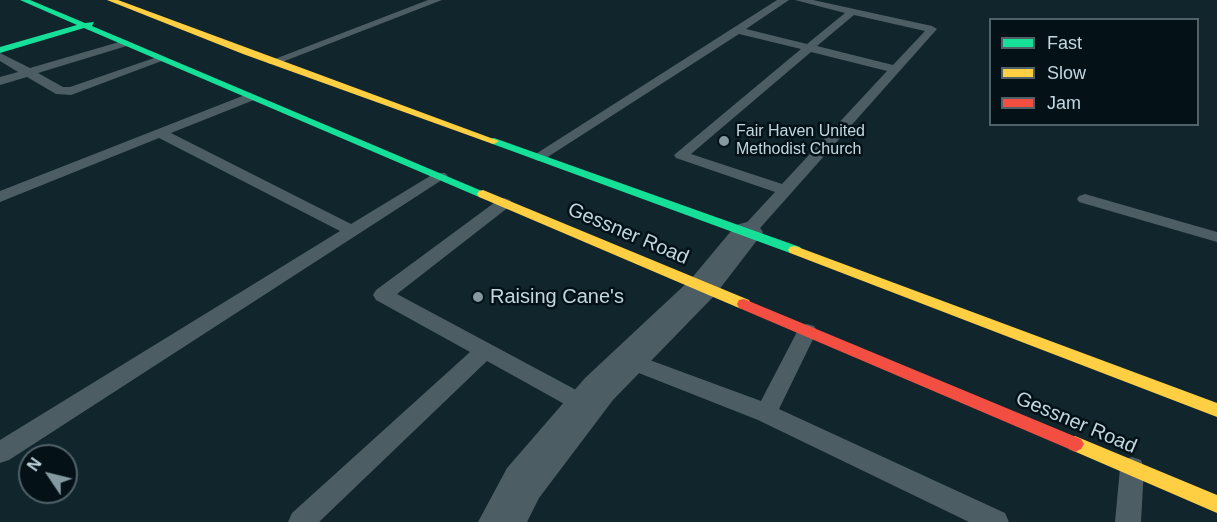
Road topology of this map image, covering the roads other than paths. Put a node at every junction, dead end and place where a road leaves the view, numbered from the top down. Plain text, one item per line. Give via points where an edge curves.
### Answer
1 (24, 0) edge
2 (111, 0) edge
3 (437, 0) edge
4 (784, 0) edge
5 (800, 0) edge
6 (156, 5) dead end
7 (138, 10) junction
8 (853, 11) junction
9 (86, 25) junction
10 (737, 30) junction
11 (126, 43) junction
12 (809, 48) junction
13 (0, 50) edge
14 (0, 56) edge
15 (161, 58) junction
16 (273, 62) junction
17 (895, 69) junction
18 (29, 73) junction
19 (0, 81) edge
20 (250, 96) junction
21 (160, 133) junction
22 (538, 157) junction
23 (440, 176) junction
24 (786, 190) junction
25 (0, 197) edge
26 (1085, 199) dead end
27 (504, 203) junction
28 (352, 231) junction
29 (747, 232) junction
30 (1217, 237) edge
31 (703, 287) junction
32 (807, 331) junction
33 (484, 351) junction
34 (628, 360) junction
35 (585, 405) junction
36 (1217, 410) edge
37 (766, 414) junction
38 (0, 453) edge
39 (1132, 468) junction
40 (1217, 504) edge
41 (301, 522) edge
42 (502, 522) edge
43 (996, 522) edge
44 (1128, 522) edge

1 - 9 main road, Gessner Road
2 - 7 main road, Gessner Road
3 - 16 lane
4 - 10 lane
5 - 8 lane
6 - 7 main road
7 - 9 main road
7 - 16 main road, Gessner Road
8 - 12 lane
8 - 17 lane via 932,29
9 - 11 main road, Gessner Road
9 - 13 main road
10 - 12 lane
10 - 22 lane
11 - 15 main road, Gessner Road
11 - 18 lane
12 - 17 lane
12 - 24 lane via 681,155
14 - 18 lane
15 - 18 lane via 71,91 60,91
15 - 20 main road, Gessner Road
16 - 22 main road, Gessner Road
17 - 24 lane
18 - 19 lane
20 - 21 lane
20 - 23 main road, Gessner Road
21 - 25 lane
21 - 28 lane
22 - 29 main road, Gessner Road
23 - 27 main road, Gessner Road
23 - 28 lane
24 - 29 lane
26 - 30 lane
27 - 31 main road, Gessner Road
27 - 33 lane via 383,295
28 - 38 lane
29 - 31 street
29 - 36 main road, Gessner Road
31 - 32 main road, Gessner Road
31 - 34 street
32 - 37 lane
32 - 39 main road, Gessner Road
33 - 35 lane
33 - 41 lane
34 - 35 street
34 - 37 lane
35 - 42 street via 524,483
37 - 43 lane
39 - 40 main road, Gessner Road
39 - 44 lane

